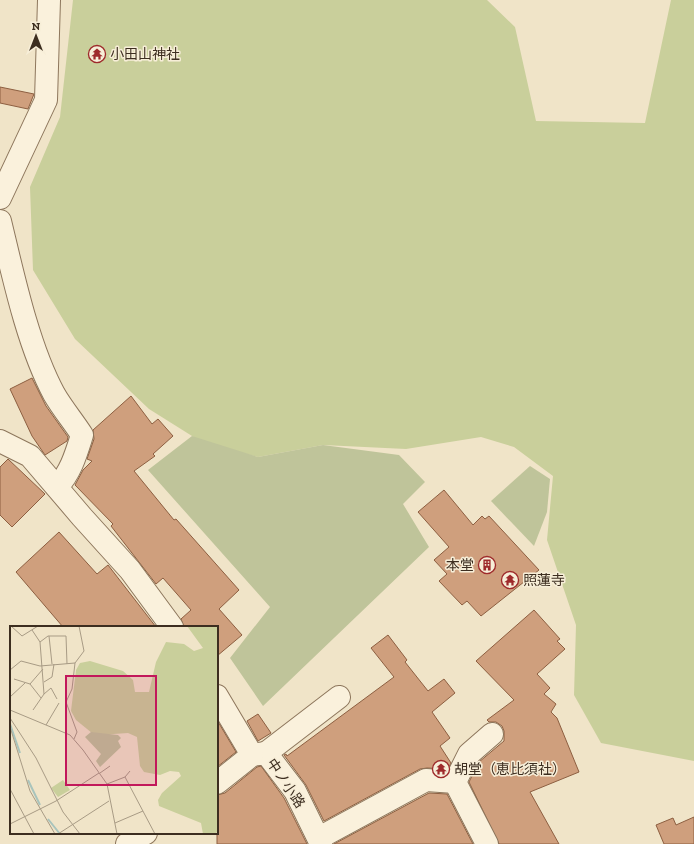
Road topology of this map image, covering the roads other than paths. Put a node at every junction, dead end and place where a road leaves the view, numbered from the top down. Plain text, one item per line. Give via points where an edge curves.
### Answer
1 (49, 0) edge
2 (0, 198) edge
3 (0, 221) edge
4 (0, 442) edge
5 (57, 487) junction
6 (171, 626) edge
7 (218, 697) edge
8 (339, 697) dead end
9 (492, 734) dead end
10 (259, 754) junction
11 (218, 782) edge
12 (455, 782) junction
13 (144, 834) edge
14 (320, 841) edge
15 (127, 844) edge
16 (487, 844) edge

1 - 2 street via 46,100
3 - 5 street via 22,307 40,362 54,394 82,435 66,477
4 - 5 street via 30,456
5 - 6 street via 130,570
7 - 10 street, 中ノ小路
8 - 10 street
9 - 12 street via 468,754
10 - 11 street
10 - 14 street, 中ノ小路 via 295,791
12 - 14 street via 426,780
12 - 16 street
13 - 15 street

